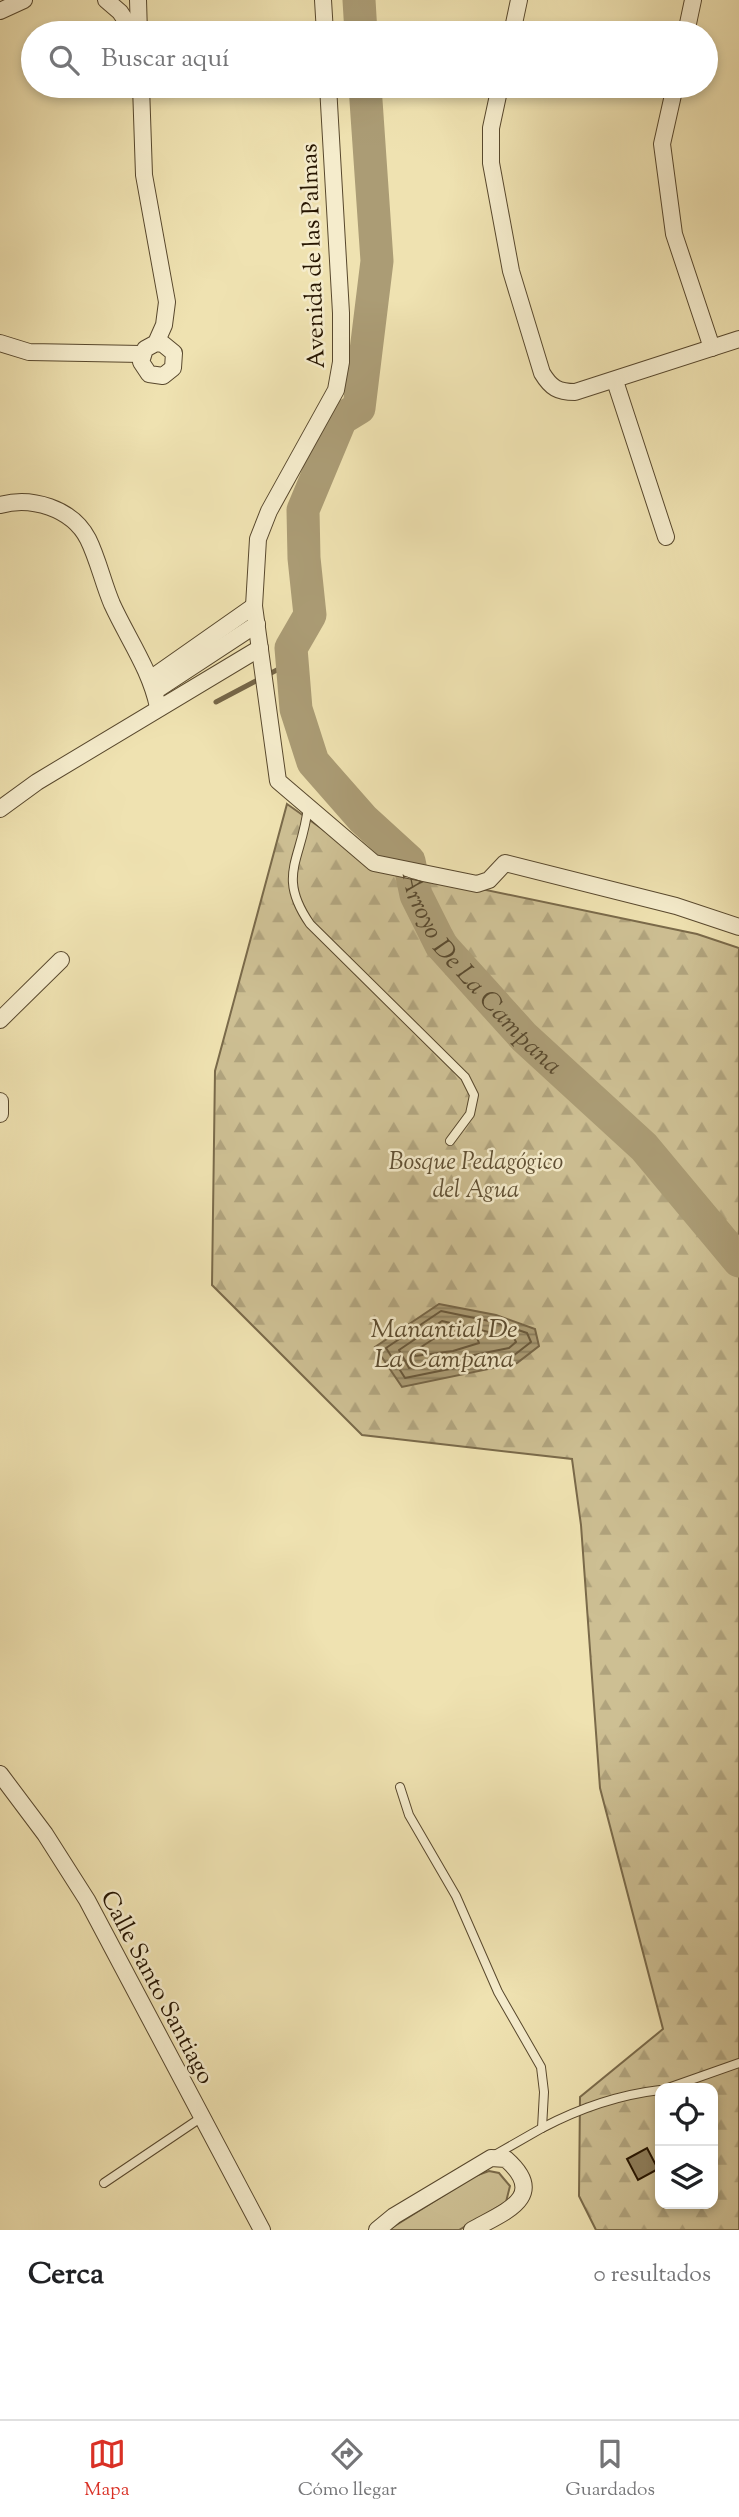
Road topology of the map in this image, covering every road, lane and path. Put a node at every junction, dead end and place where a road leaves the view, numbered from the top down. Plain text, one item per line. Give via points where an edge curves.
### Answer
1 (24, 0) edge
2 (106, 0) edge
3 (138, 0) edge
4 (323, 0) edge
5 (519, 0) edge
6 (694, 0) edge
7 (0, 11) edge
8 (126, 21) edge
9 (139, 21) edge
10 (324, 21) edge
11 (515, 21) edge
12 (689, 21) edge
13 (141, 98) edge
14 (329, 98) edge
15 (497, 98) edge
16 (672, 98) edge
17 (739, 339) edge
18 (156, 343) junction
19 (0, 344) edge
20 (712, 348) junction
21 (142, 354) junction
22 (615, 381) junction
23 (0, 505) edge
24 (666, 537) dead end
25 (254, 606) junction
26 (257, 624) junction
27 (261, 656) junction
28 (154, 692) junction
29 (309, 807) junction
30 (0, 809) edge
31 (739, 927) edge
32 (61, 960) dead end
33 (0, 1020) edge
34 (0, 1101) edge
35 (0, 1114) edge
36 (450, 1141) dead end
37 (0, 1774) edge
38 (400, 1787) dead end
39 (739, 2063) edge
40 (682, 2083) edge
41 (655, 2091) edge
42 (202, 2117) junction
43 (542, 2128) junction
44 (491, 2158) junction
45 (104, 2183) dead end
46 (262, 2230) edge
47 (377, 2230) edge
48 (472, 2230) edge

1 - 7 street
2 - 8 street
3 - 9 street
4 - 10 street
5 - 11 street
6 - 12 street
13 - 18 street via 144,175 167,302
14 - 25 street, Avenida de las Palmas via 341,362 336,390 258,539
15 - 22 street via 491,163 511,271 542,373 560,392
16 - 20 street via 662,144 674,234
17 - 20 street
18 - 21 street
18 - 21 street via 174,353 169,373 149,374 141,362
19 - 21 street via 29,352
20 - 22 street
22 - 24 street
23 - 28 street via 16,500 47,505 69,518 87,537
25 - 26 street, Avenida de las Palmas
25 - 28 street
26 - 27 street, Avenida de las Palmas
26 - 28 street
27 - 28 street
27 - 29 street, Avenida de las Palmas via 278,781
28 - 30 street
29 - 31 street via 374,863 477,884 489,880 505,863 676,906
29 - 36 lane via 306,834 290,881 296,904 310,924 465,1077 474,1095 470,1114
32 - 33 street
34 - 35 street
37 - 42 street, Calle Santo Santiago via 87,1900
38 - 43 lane via 409,1815 456,1896 498,1992 541,2067
39 - 40 lane
41 - 43 lane via 599,2102
42 - 45 lane
42 - 46 street, Calle Santo Santiago
43 - 44 lane
44 - 47 street
44 - 48 street via 506,2159 519,2171 524,2192 518,2204

